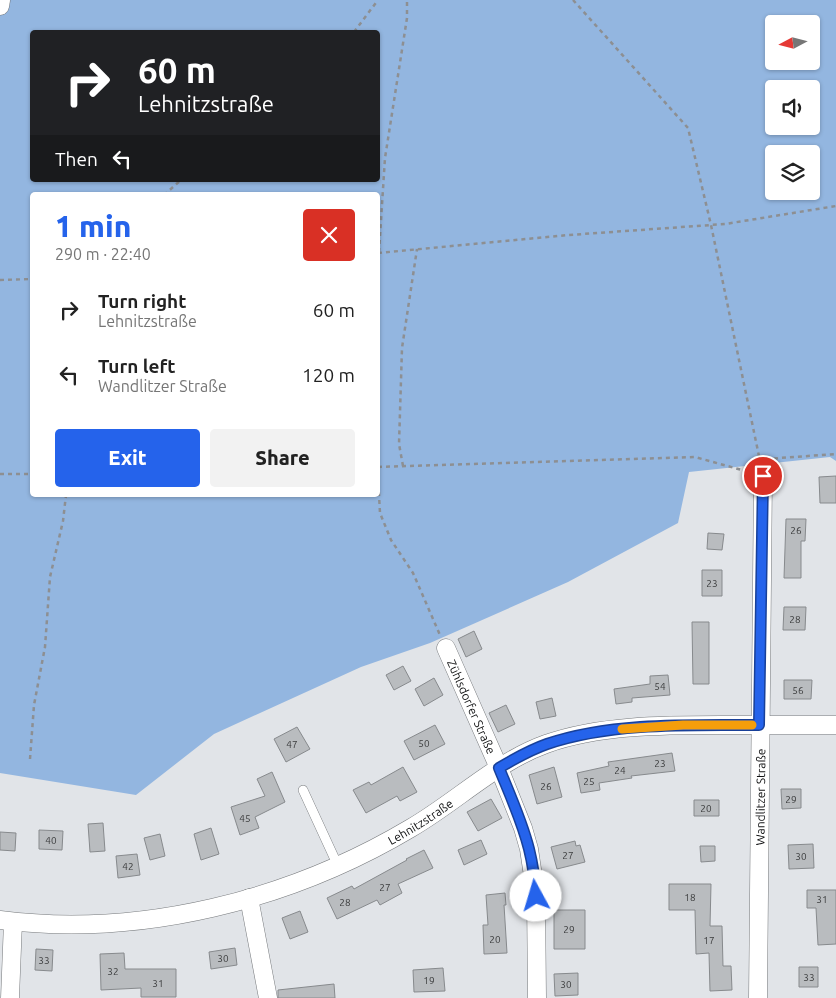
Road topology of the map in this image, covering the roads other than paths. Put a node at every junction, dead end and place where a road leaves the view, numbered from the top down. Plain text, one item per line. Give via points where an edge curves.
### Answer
1 (1, 0) edge
2 (0, 6) edge
3 (761, 468) road end
4 (446, 648) road end
5 (759, 725) junction
6 (836, 725) edge
7 (499, 768) junction
8 (303, 790) dead end
9 (339, 866) junction
10 (249, 898) junction
11 (7, 921) edge
12 (10, 998) edge
13 (268, 998) edge
14 (537, 998) edge
15 (758, 998) edge

1 - 2 street
3 - 5 street, Wandlitzer Straße
4 - 7 street, Zühlsdorfer Straße
5 - 6 street, Lehnitzstraße
5 - 7 street, Lehnitzstraße via 683,725 603,732 547,744
5 - 15 street, Wandlitzer Straße
7 - 9 street, Lehnitzstraße via 414,826
7 - 14 street, Zühlsdorfer Straße via 523,828 534,872
8 - 9 lane
9 - 10 street, Lehnitzstraße
10 - 11 street, Lehnitzstraße via 122,923 62,925
10 - 13 street
11 - 12 street

